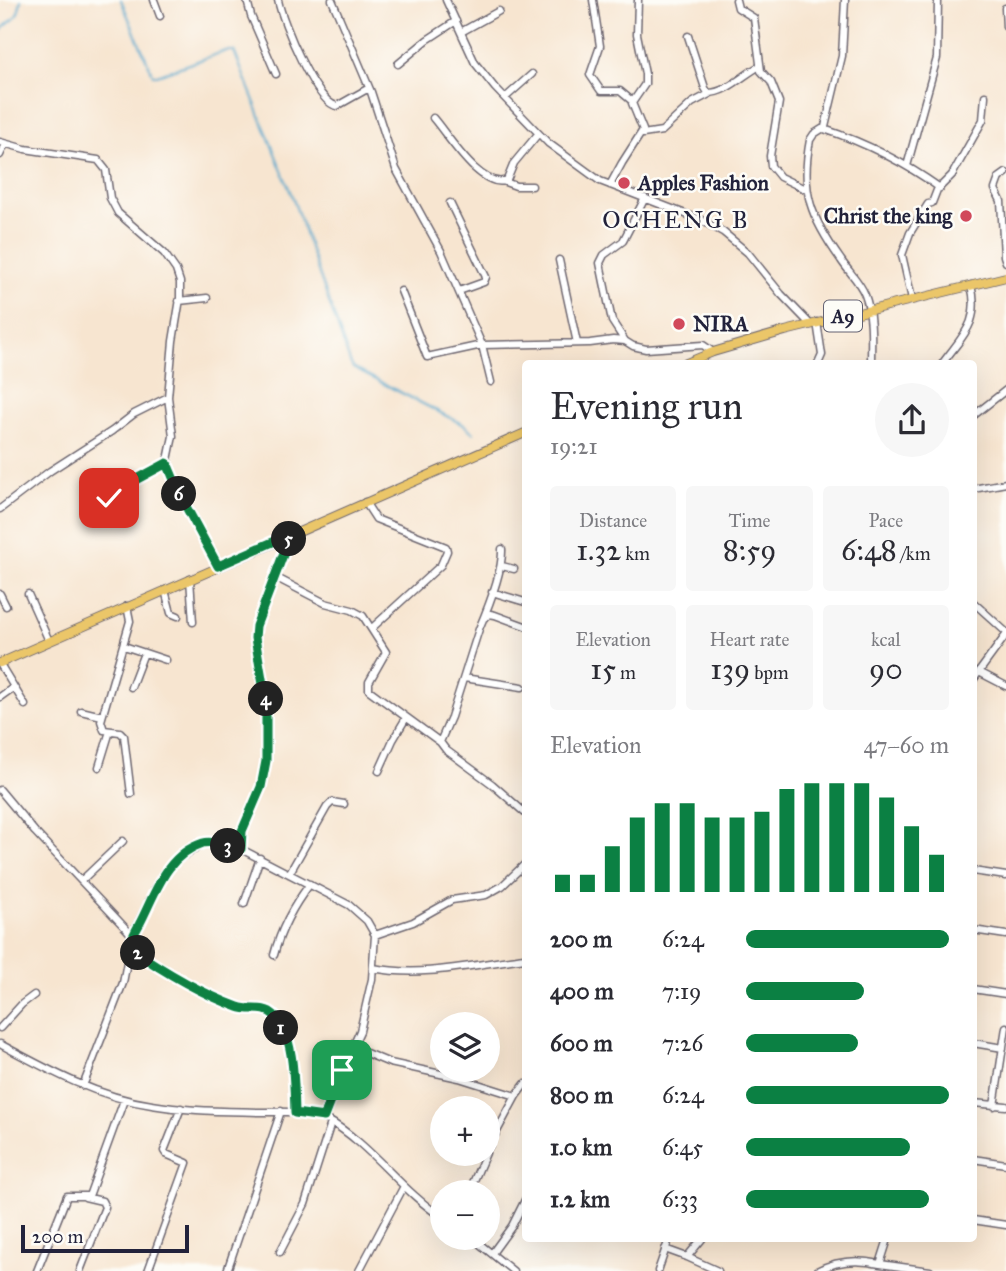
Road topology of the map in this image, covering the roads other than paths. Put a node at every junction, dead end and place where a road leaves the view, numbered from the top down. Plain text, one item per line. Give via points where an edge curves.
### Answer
1 (154, 0) edge
2 (247, 0) edge
3 (278, 0) edge
4 (332, 0) edge
5 (446, 0) edge
6 (593, 0) edge
7 (638, 0) edge
8 (736, 0) edge
9 (845, 0) edge
10 (938, 0) edge
11 (1005, 8) edge
12 (499, 10) dead end
13 (160, 16) dead end
14 (456, 21) junction
15 (1006, 27) edge
16 (461, 32) junction
17 (688, 36) dead end
18 (398, 64) dead end
19 (760, 66) junction
20 (276, 74) dead end
21 (532, 74) dead end
22 (369, 88) junction
23 (711, 93) junction
24 (985, 96) dead end
25 (505, 98) junction
26 (632, 101) junction
27 (433, 118) dead end
28 (824, 129) junction
29 (538, 134) junction
30 (643, 134) junction
31 (3, 143) edge
32 (0, 155) edge
33 (907, 166) junction
34 (1006, 173) edge
35 (505, 181) junction
36 (610, 185) junction
37 (532, 186) dead end
38 (940, 188) junction
39 (807, 190) junction
40 (645, 198) junction
41 (450, 203) dead end
42 (559, 260) dead end
43 (1006, 262) edge
44 (1006, 276) edge
45 (971, 285) junction
46 (401, 291) dead end
47 (459, 291) junction
48 (207, 298) dead end
49 (912, 299) junction
50 (179, 301) junction
51 (869, 310) junction
52 (813, 323) junction
53 (625, 341) junction
54 (578, 343) junction
55 (482, 345) junction
56 (709, 353) junction
57 (693, 360) edge
58 (709, 360) edge
59 (820, 360) edge
60 (871, 360) edge
61 (946, 360) edge
62 (491, 382) dead end
63 (1006, 390) edge
64 (168, 397) junction
65 (977, 413) edge
66 (522, 434) edge
67 (167, 463) junction
68 (1006, 483) edge
69 (977, 488) edge
70 (85, 494) dead end
71 (365, 502) junction
72 (0, 509) edge
73 (291, 534) junction
74 (502, 549) dead end
75 (218, 566) junction
76 (502, 566) junction
77 (514, 569) dead end
78 (275, 577) junction
79 (190, 579) junction
80 (165, 590) junction
81 (492, 592) junction
82 (0, 594) edge
83 (28, 594) dead end
84 (522, 601) edge
85 (6, 606) dead end
86 (127, 606) junction
87 (977, 606) edge
88 (178, 616) dead end
89 (486, 617) junction
90 (193, 622) dead end
91 (522, 625) edge
92 (372, 628) junction
93 (1006, 634) edge
94 (49, 641) junction
95 (124, 646) junction
96 (144, 653) junction
97 (166, 660) dead end
98 (0, 663) edge
99 (979, 672) junction
100 (977, 675) edge
101 (464, 678) junction
102 (1006, 686) edge
103 (14, 687) junction
104 (131, 687) dead end
105 (522, 687) dead end
106 (0, 697) edge
107 (25, 705) dead end
108 (81, 711) dead end
109 (102, 716) junction
110 (406, 718) junction
111 (110, 731) junction
112 (440, 742) junction
113 (99, 767) dead end
114 (379, 771) dead end
115 (0, 790) edge
116 (131, 794) dead end
117 (344, 804) dead end
118 (522, 810) edge
119 (123, 841) dead end
120 (241, 849) junction
121 (260, 858) junction
122 (522, 867) edge
123 (977, 872) edge
124 (289, 874) junction
125 (1006, 876) edge
126 (81, 881) junction
127 (310, 884) junction
128 (244, 904) dead end
129 (977, 931) edge
130 (375, 934) junction
131 (132, 935) junction
132 (1006, 935) edge
133 (130, 948) junction
134 (274, 955) dead end
135 (522, 958) edge
136 (373, 968) junction
137 (977, 990) edge
138 (1006, 994) edge
139 (34, 995) dead end
140 (1006, 1027) edge
141 (0, 1028) edge
142 (0, 1044) edge
143 (977, 1044) edge
144 (354, 1048) junction
145 (1003, 1048) junction
146 (83, 1086) junction
147 (522, 1088) edge
148 (516, 1096) junction
149 (124, 1100) junction
150 (977, 1104) edge
151 (994, 1106) junction
152 (1006, 1107) edge
153 (181, 1108) junction
154 (281, 1111) junction
155 (295, 1113) junction
156 (324, 1117) junction
157 (331, 1123) junction
158 (500, 1126) edge
159 (977, 1160) edge
160 (1006, 1164) edge
161 (404, 1188) junction
162 (85, 1197) junction
163 (522, 1206) edge
164 (430, 1208) edge
165 (977, 1221) edge
166 (1006, 1225) edge
167 (668, 1242) edge
168 (700, 1242) edge
169 (887, 1242) edge
170 (490, 1250) edge
171 (666, 1250) junction
172 (280, 1252) dead end
173 (493, 1252) junction
174 (687, 1257) junction
175 (838, 1262) junction
176 (880, 1264) junction
177 (37, 1271) edge
178 (80, 1271) edge
179 (148, 1271) edge
180 (227, 1271) edge
181 (359, 1271) edge
182 (513, 1271) edge
183 (658, 1271) edge
184 (718, 1271) edge
185 (817, 1271) edge
186 (837, 1271) edge
187 (930, 1271) edge

1 - 13 street
2 - 20 street
3 - 22 street via 313,83 327,103 337,106
4 - 22 street
5 - 14 street
6 - 26 street via 600,46 590,75 601,91 620,91
7 - 26 street via 637,34 645,86
8 - 19 street via 738,8 754,18
9 - 28 street via 842,56
10 - 33 street via 937,58
11 - 15 street
12 - 16 street
14 - 16 street
14 - 18 street
16 - 25 street via 475,62
17 - 23 street via 705,88
19 - 23 street
19 - 39 street via 779,102 771,166 780,177
21 - 25 street
22 - 47 street via 396,169
23 - 30 street via 692,103 663,131
24 - 38 street via 983,120
25 - 29 street
26 - 30 street
27 - 35 street via 479,173
28 - 33 street via 861,141
28 - 39 street via 810,140
29 - 35 street
29 - 36 street
30 - 36 street
31 - 32 street
31 - 50 street via 98,160 106,170 110,198 118,213 164,253 176,270
33 - 38 street
34 - 43 street via 995,189 1001,201
35 - 37 street
36 - 40 street
38 - 49 street via 910,233 902,255
39 - 51 street via 821,231 864,293
40 - 52 street via 723,232
40 - 53 street via 623,241 600,263 612,321
41 - 47 street via 486,277 484,282
42 - 54 street
44 - 45 main road, A9
45 - 49 main road, A9
45 - 61 street via 974,316
46 - 55 street via 426,357
47 - 55 street
48 - 50 street
49 - 51 main road, A9
50 - 64 street
51 - 52 main road, A9
51 - 60 street
52 - 56 main road, A9
52 - 59 street
53 - 54 street
53 - 56 street via 646,349 703,345
54 - 55 street
55 - 62 street
56 - 57 main road, A9
56 - 58 street
63 - 65 street
64 - 67 street via 173,436
64 - 72 street via 134,414
66 - 71 main road
67 - 70 street via 109,498 95,501
67 - 75 street
68 - 69 street
71 - 73 main road
71 - 92 street via 376,519 447,551 441,565
73 - 75 main road
73 - 78 street
74 - 76 street
75 - 79 main road
76 - 77 street
76 - 81 street
78 - 92 street via 325,603 352,610
78 - 120 street via 255,638 266,702 266,761 261,787 242,831
79 - 80 main road
79 - 90 street
80 - 86 main road
80 - 88 street via 171,613
81 - 84 street
81 - 89 street
82 - 85 street
83 - 94 street
86 - 94 main road
86 - 95 street via 130,621
87 - 93 street
89 - 91 street via 495,615
89 - 101 street
92 - 110 street via 386,655 367,686
93 - 99 street
94 - 98 main road
95 - 96 street
95 - 109 street
96 - 97 street
96 - 104 street
98 - 103 street
99 - 100 street
99 - 102 street
101 - 105 street
101 - 112 street
103 - 106 street
103 - 107 street
108 - 109 street
109 - 111 street via 102,727
110 - 112 street
110 - 114 street
111 - 113 street
111 - 116 street via 124,736
112 - 118 street
115 - 126 street
117 - 124 street via 331,802 327,807
119 - 126 street
120 - 121 street
120 - 131 street via 207,843 182,855 161,878
121 - 124 street
121 - 128 street
122 - 130 street via 486,895 452,900 412,922
123 - 125 street
124 - 127 street
126 - 131 street
127 - 130 street via 361,914
127 - 134 street via 279,933
129 - 132 street
130 - 136 street
131 - 133 street
133 - 146 street via 119,993
133 - 155 street via 229,1003 266,1010 276,1017 290,1054
135 - 136 street via 437,972
136 - 144 street
137 - 138 street
139 - 141 street
140 - 145 street
142 - 146 street
143 - 145 street
144 - 148 street via 390,1063
144 - 156 street
145 - 151 street
146 - 149 street
147 - 148 street
148 - 158 street
149 - 153 street
149 - 162 street
150 - 151 street
151 - 152 street
153 - 154 street
153 - 179 street via 164,1151 187,1163
154 - 155 street
154 - 180 street
155 - 156 street
156 - 157 street
157 - 161 street via 378,1159
157 - 172 street via 305,1204
159 - 160 street
161 - 164 street
161 - 181 street
162 - 177 street via 67,1196
162 - 178 street via 102,1201 105,1207
163 - 173 street
165 - 166 street
167 - 171 street
168 - 174 street
169 - 176 street
170 - 173 street
171 - 174 street
171 - 183 street
173 - 182 street
174 - 184 street
175 - 176 street
175 - 185 street
175 - 186 street
176 - 187 street

